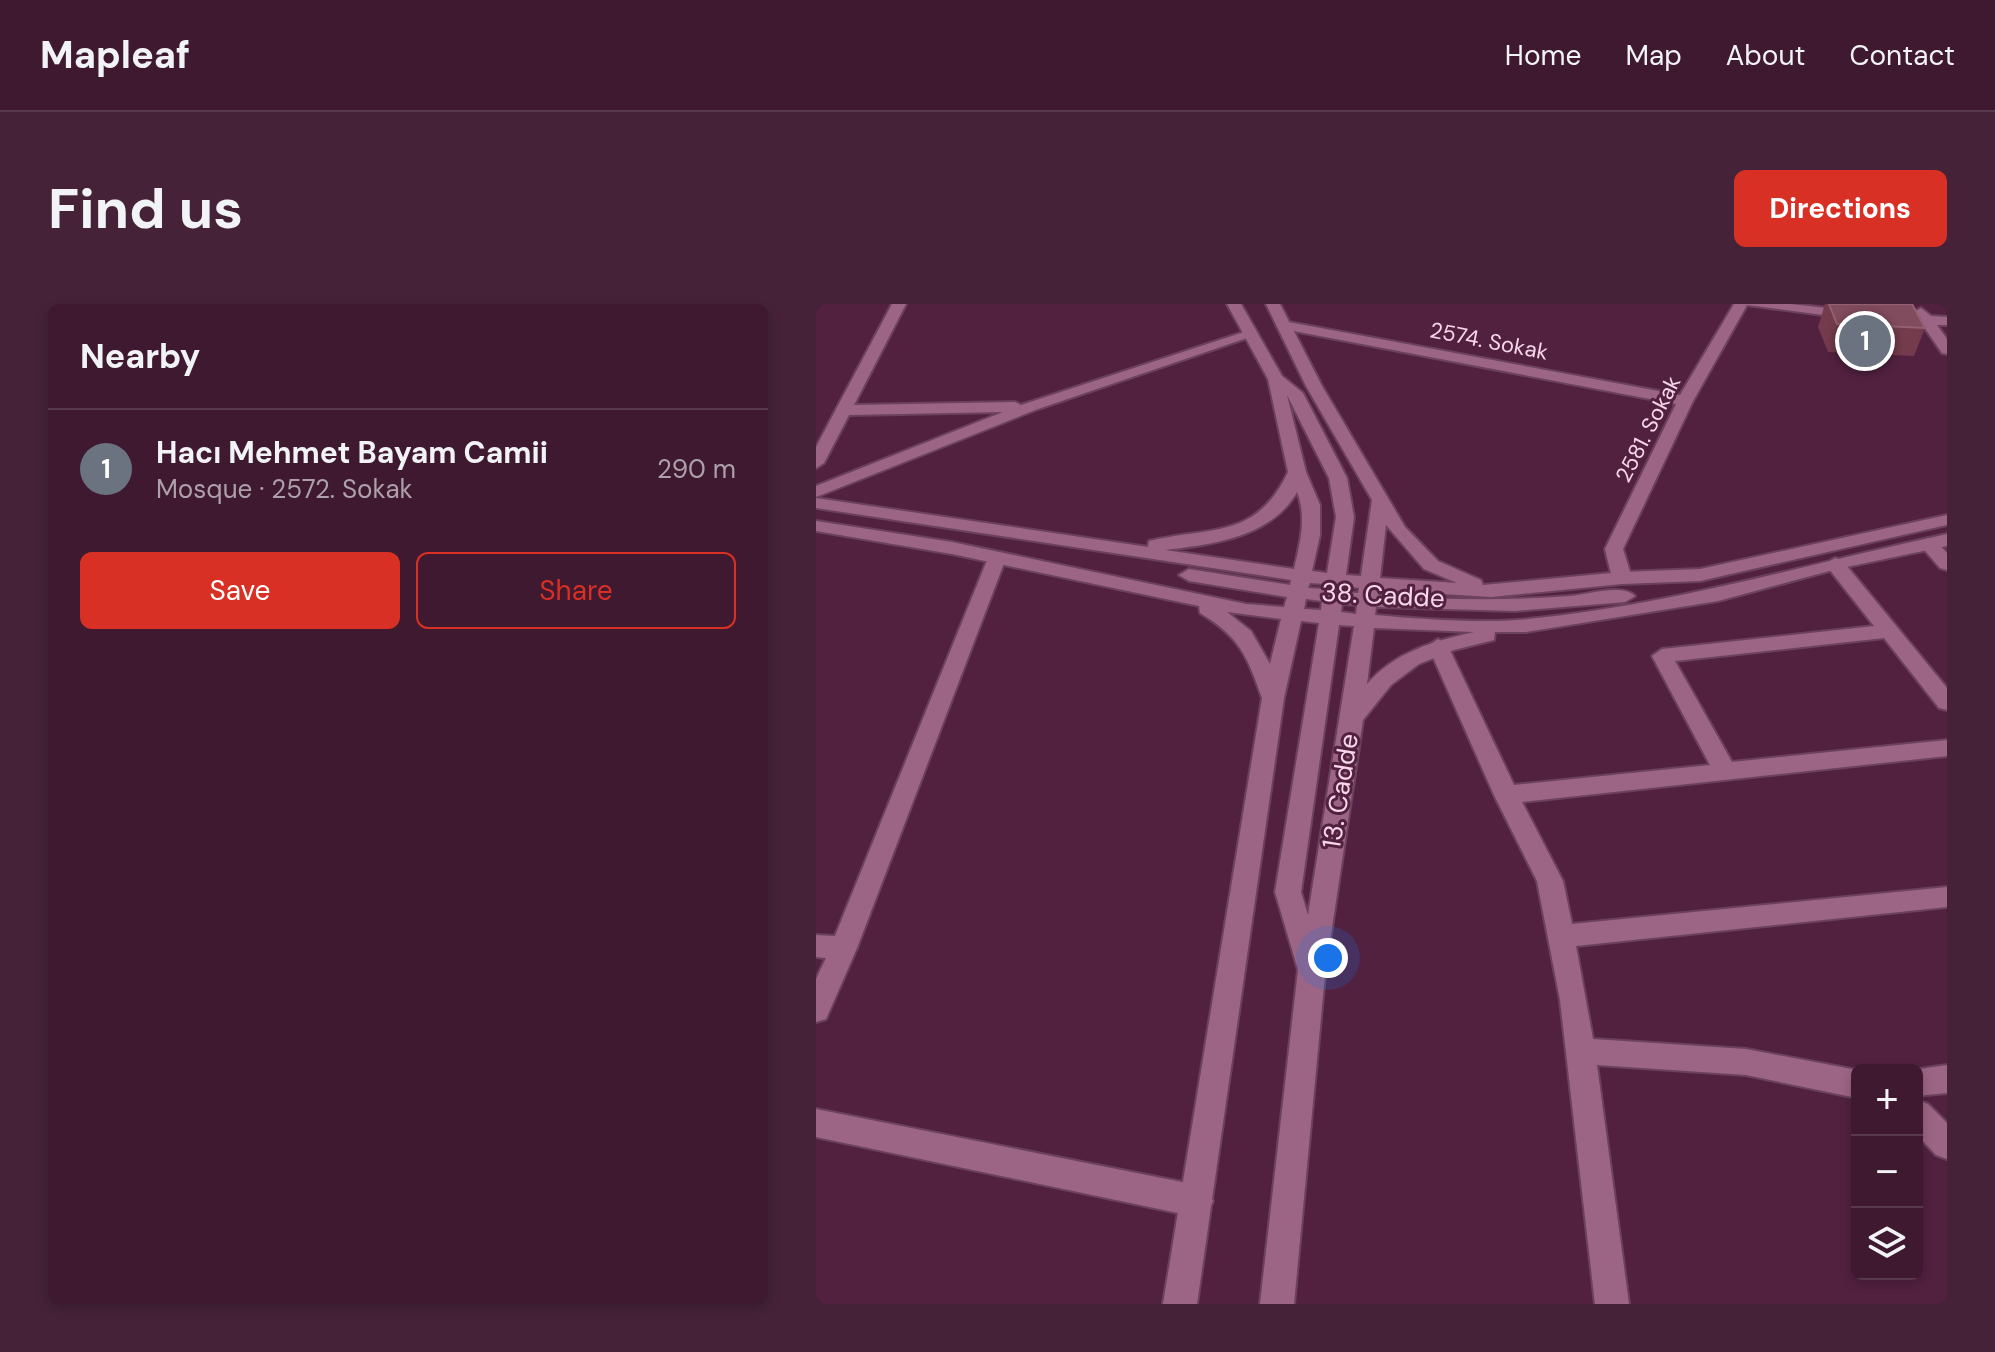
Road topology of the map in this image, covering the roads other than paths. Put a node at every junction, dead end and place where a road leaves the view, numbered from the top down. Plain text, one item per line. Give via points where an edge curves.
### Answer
1 (899, 304) edge
2 (1234, 304) edge
3 (1741, 304) edge
4 (1753, 304) edge
5 (1889, 304) edge
6 (1277, 305) edge
7 (1922, 312) edge
8 (1947, 321) edge
9 (1283, 325) junction
10 (1249, 335) junction
11 (1947, 350) edge
12 (1276, 379) junction
13 (1685, 401) junction
14 (1032, 406) junction
15 (842, 410) junction
16 (816, 463) edge
17 (1297, 472) junction
18 (816, 492) edge
19 (1380, 501) junction
20 (816, 503) edge
21 (1947, 520) edge
22 (816, 526) edge
23 (1938, 542) edge
24 (952, 548) junction
25 (1116, 548) junction
26 (997, 558) junction
27 (1835, 564) junction
28 (1947, 564) edge
29 (1700, 575) junction
30 (1622, 578) junction
31 (1491, 591) junction
32 (1298, 596) junction
33 (1187, 599) junction
34 (1333, 599) junction
35 (1365, 602) junction
36 (1526, 626) junction
37 (1889, 631) junction
38 (1438, 646) junction
39 (1273, 698) junction
40 (1947, 703) edge
41 (1351, 727) junction
42 (1947, 748) edge
43 (1726, 772) junction
44 (1506, 795) junction
45 (1947, 897) edge
46 (1563, 936) junction
47 (816, 946) edge
48 (844, 948) junction
49 (1311, 975) junction
50 (816, 1010) edge
51 (1581, 1051) junction
52 (1947, 1079) edge
53 (1923, 1081) edge
54 (1851, 1083) edge
55 (1923, 1120) edge
56 (816, 1123) edge
57 (1947, 1144) edge
58 (1197, 1201) junction
59 (1180, 1304) edge
60 (1277, 1304) edge
61 (1612, 1304) edge

1 - 15 street
2 - 10 street
3 - 13 street, 2581. Sokak
4 - 7 street
5 - 7 street
6 - 9 street
7 - 8 street
7 - 11 street
9 - 13 street, 2574. Sokak
9 - 19 street
10 - 12 street
10 - 14 street
12 - 17 street
12 - 34 street via 1295,393 1338,478 1345,517
13 - 30 street, 2581. Sokak via 1614,549
14 - 15 street
14 - 18 street
15 - 16 street
17 - 25 street via 1281,504 1254,523 1194,541
17 - 32 street via 1311,505 1311,535
19 - 31 street via 1431,565
19 - 35 street, 13. Cadde
20 - 25 street, 38. Cadde
21 - 29 street, 38. Cadde
22 - 24 street, 38. Cadde
23 - 27 street, 38. Cadde
23 - 28 street
24 - 26 street, 38. Cadde
24 - 32 street via 1004,546
25 - 32 street, 38. Cadde
26 - 33 street, 38. Cadde
26 - 48 street
27 - 36 street, 38. Cadde via 1718,595
27 - 37 street
29 - 30 street, 38. Cadde
29 - 35 street via 1654,592 1577,602
30 - 31 street, 38. Cadde
31 - 35 street, 38. Cadde
32 - 33 street, 38. Cadde
32 - 34 street, 38. Cadde
32 - 34 street, 38. Cadde
32 - 39 street
33 - 39 street via 1230,622 1250,640
34 - 35 street, 38. Cadde
34 - 35 street, 38. Cadde
34 - 49 street via 1288,892
35 - 36 street, 38. Cadde
35 - 41 street, 13. Cadde
36 - 38 street
37 - 40 street
37 - 43 street via 1662,656
38 - 41 street via 1406,661 1373,688
38 - 44 street
39 - 58 street
41 - 49 street, 13. Cadde
42 - 43 street
43 - 44 street
44 - 46 street via 1550,881
45 - 46 street
46 - 51 street
47 - 48 street
48 - 50 street
49 - 60 street, 13. Cadde
51 - 54 street via 1746,1062
51 - 61 street
52 - 53 street
55 - 57 street
56 - 58 street
58 - 59 street

